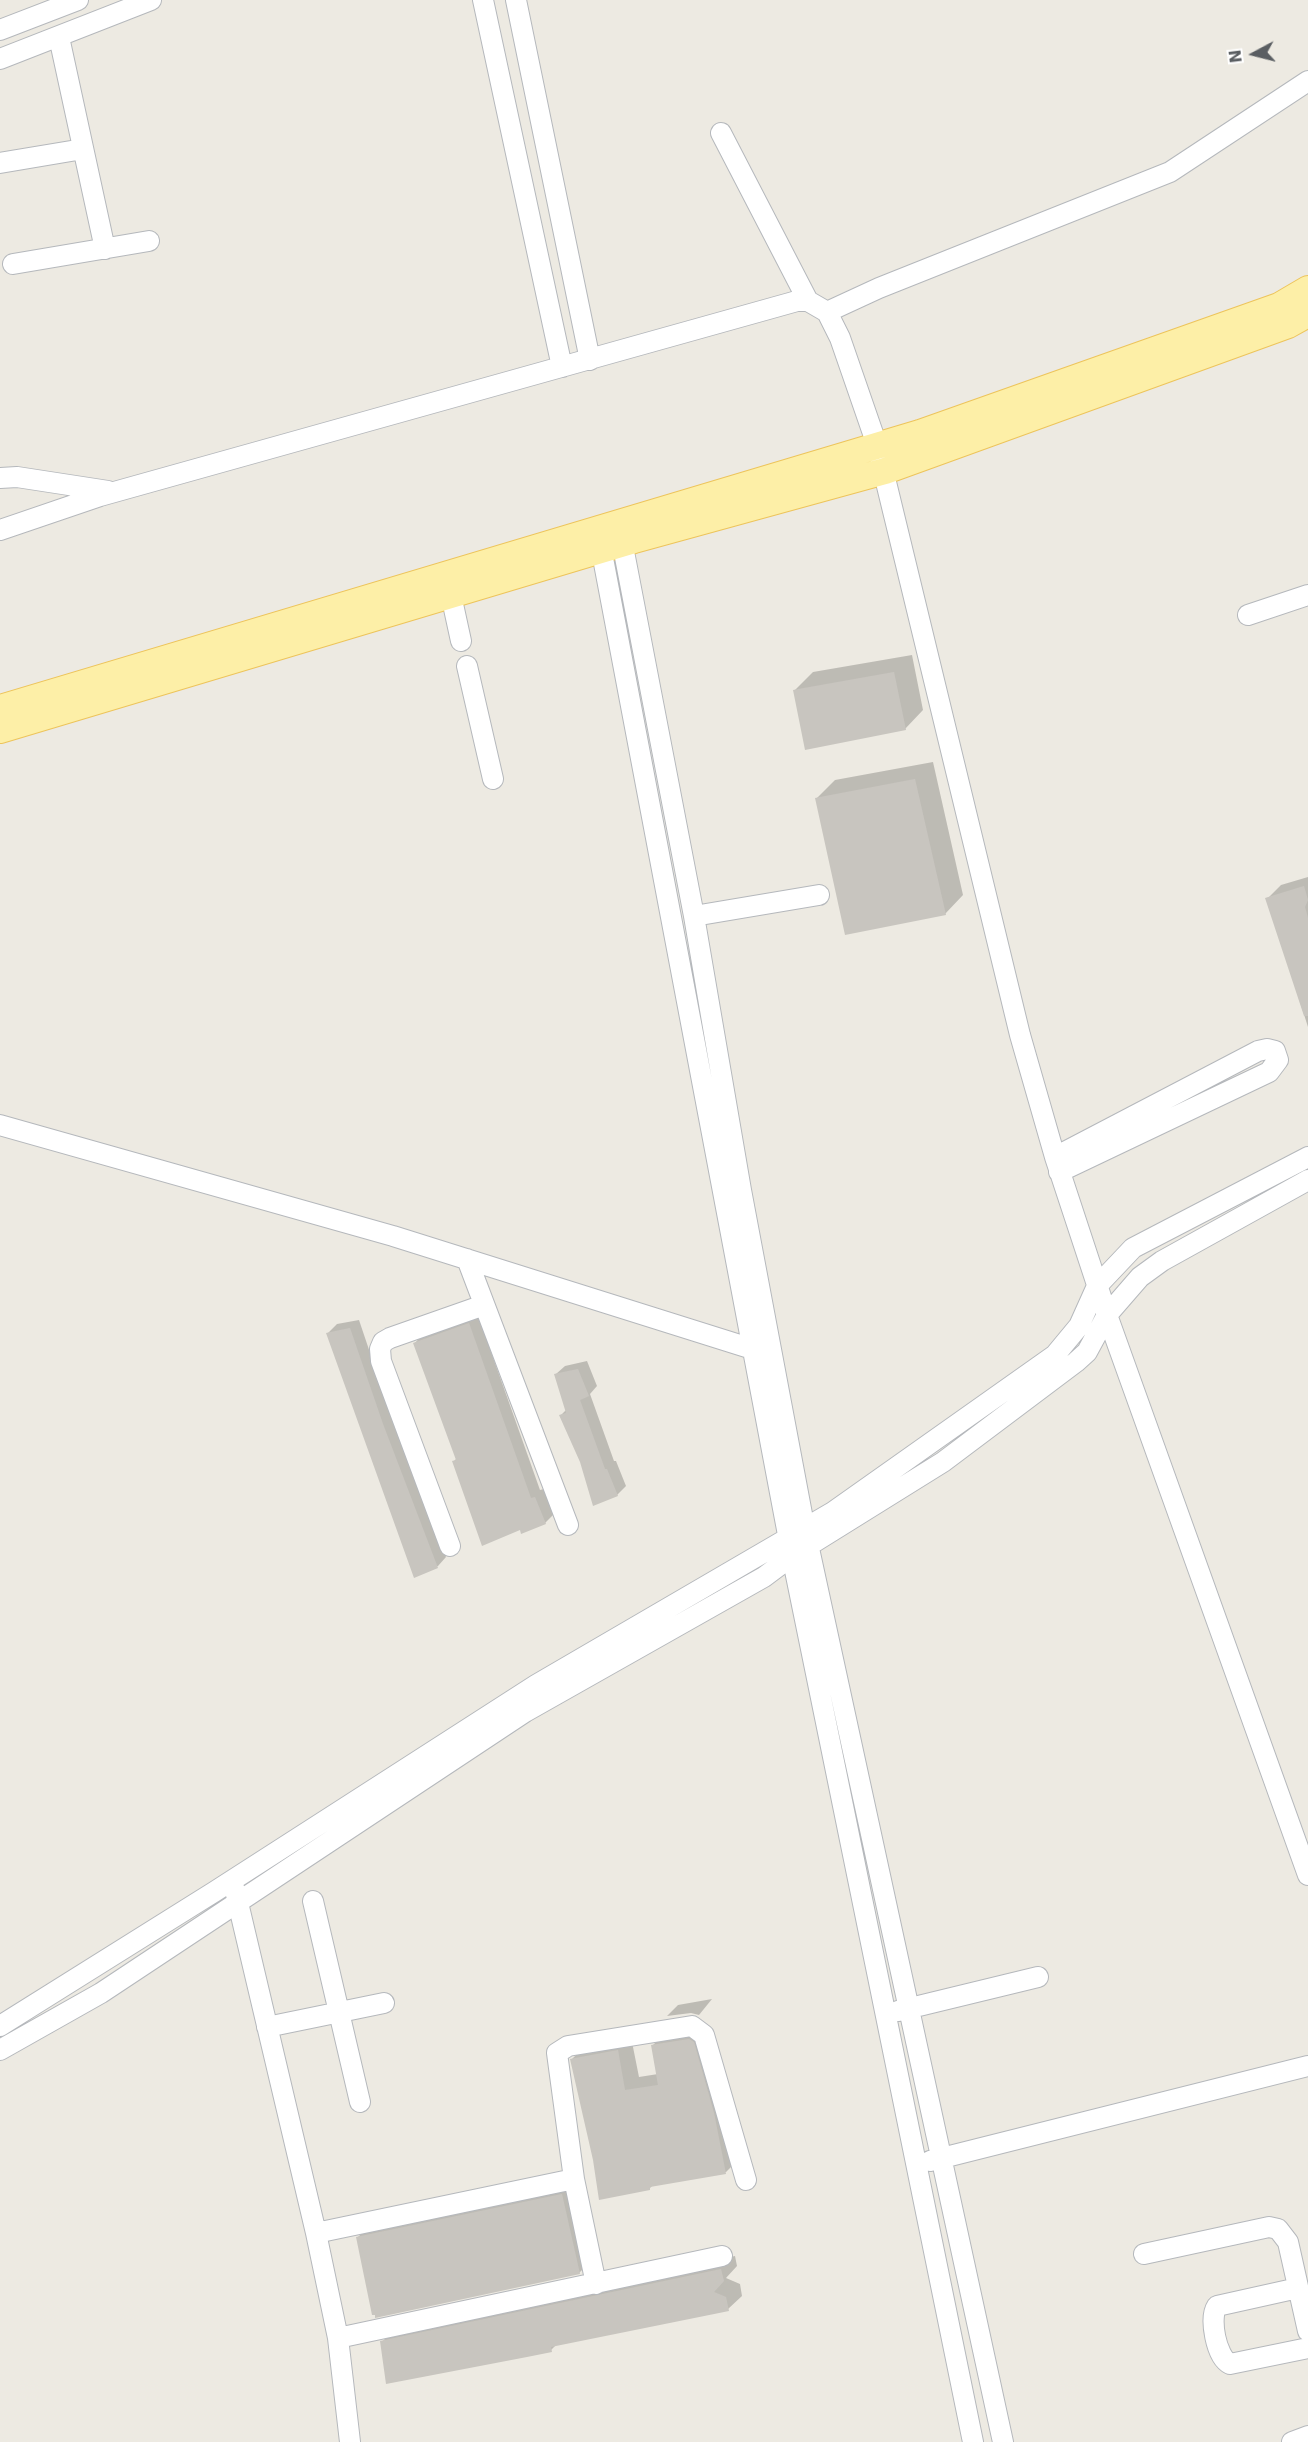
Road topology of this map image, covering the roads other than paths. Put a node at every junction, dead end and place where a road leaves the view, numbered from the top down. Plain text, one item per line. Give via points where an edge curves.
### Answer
1 (78, 0) edge
2 (151, 0) edge
3 (483, 0) edge
4 (516, 0) edge
5 (0, 30) edge
6 (59, 37) junction
7 (0, 59) edge
8 (1308, 81) edge
9 (721, 133) dead end
10 (83, 149) junction
11 (0, 163) edge
12 (148, 241) dead end
13 (105, 249) junction
14 (13, 264) dead end
15 (1308, 290) edge
16 (808, 301) junction
17 (827, 312) junction
18 (1308, 314) edge
19 (590, 360) junction
20 (562, 368) junction
21 (877, 446) junction
22 (885, 471) junction
23 (0, 478) edge
24 (117, 493) junction
25 (0, 530) edge
26 (610, 536) junction
27 (451, 595) junction
28 (1308, 595) edge
29 (1248, 615) dead end
30 (461, 641) dead end
31 (467, 666) dead end
32 (0, 708) edge
33 (0, 730) edge
34 (493, 779) dead end
35 (819, 895) dead end
36 (694, 916) junction
37 (0, 1125) edge
38 (1308, 1157) edge
39 (1057, 1165) junction
40 (1308, 1180) edge
41 (467, 1259) junction
42 (1097, 1286) junction
43 (484, 1305) junction
44 (1107, 1315) junction
45 (753, 1350) junction
46 (773, 1356) junction
47 (568, 1525) dead end
48 (798, 1542) junction
49 (450, 1546) dead end
50 (1308, 1875) edge
51 (233, 1879) junction
52 (314, 1900) dead end
53 (237, 1902) junction
54 (1038, 1977) dead end
55 (384, 2003) dead end
56 (910, 2008) junction
57 (339, 2012) junction
58 (885, 2013) junction
59 (0, 2026) edge
60 (267, 2028) junction
61 (0, 2050) edge
62 (1308, 2066) edge
63 (360, 2102) dead end
64 (943, 2158) junction
65 (916, 2165) junction
66 (574, 2179) junction
67 (746, 2180) dead end
68 (316, 2233) junction
69 (1144, 2254) dead end
70 (722, 2256) dead end
71 (596, 2284) junction
72 (1298, 2288) junction
73 (1308, 2331) edge
74 (338, 2338) junction
75 (1308, 2348) edge
76 (1308, 2436) edge
77 (350, 2442) edge
78 (973, 2442) edge
79 (1003, 2442) edge
80 (1292, 2442) edge

1 - 5 street
2 - 6 street
3 - 20 street
4 - 19 street
6 - 7 street
6 - 10 street
8 - 17 street via 1170,172
9 - 16 street
10 - 11 street
10 - 13 street
12 - 13 street
13 - 14 street
15 - 21 main road via 1279,306
16 - 17 street
16 - 19 street
17 - 21 street via 840,338
18 - 22 main road via 1288,325
19 - 20 street
20 - 24 street
21 - 22 street
21 - 26 main road
22 - 26 main road
22 - 39 street via 1020,1035
23 - 24 street via 17,477
24 - 25 street
26 - 27 main road
26 - 32 main road
26 - 36 street
26 - 45 street
27 - 30 street
27 - 33 main road
28 - 29 street
31 - 34 street
35 - 36 street
36 - 46 street
37 - 41 street
38 - 42 street via 1146,1239
39 - 39 street via 1258,1051 1275,1052 1278,1060 1269,1072
39 - 42 street
40 - 44 street via 1162,1261 1140,1277
41 - 43 street
41 - 45 street
42 - 44 street
42 - 48 street via 1078,1326 1055,1355
43 - 47 street
43 - 49 street via 390,1338 380,1349 381,1361
44 - 48 street via 1087,1352 1076,1362 943,1462
44 - 50 street
45 - 46 street
45 - 48 street
46 - 48 street
48 - 51 street via 536,1685
48 - 53 street via 764,1577 525,1712
48 - 56 street
48 - 58 street
51 - 53 street
51 - 59 street
52 - 57 street
53 - 60 street
53 - 61 street via 101,1993
54 - 56 street
55 - 57 street
56 - 58 street
56 - 64 street
57 - 60 street
57 - 63 street
58 - 65 street
60 - 68 street
62 - 64 street
64 - 65 street
64 - 79 street
65 - 78 street
66 - 67 street via 557,2053 568,2046 692,2026 704,2035
66 - 68 street
66 - 71 street
68 - 74 street
69 - 72 street via 1269,2227 1278,2229 1288,2242
70 - 71 street
71 - 74 street
72 - 73 street
72 - 75 street via 1217,2306 1212,2320 1221,2353 1230,2364
74 - 77 street
76 - 80 street

